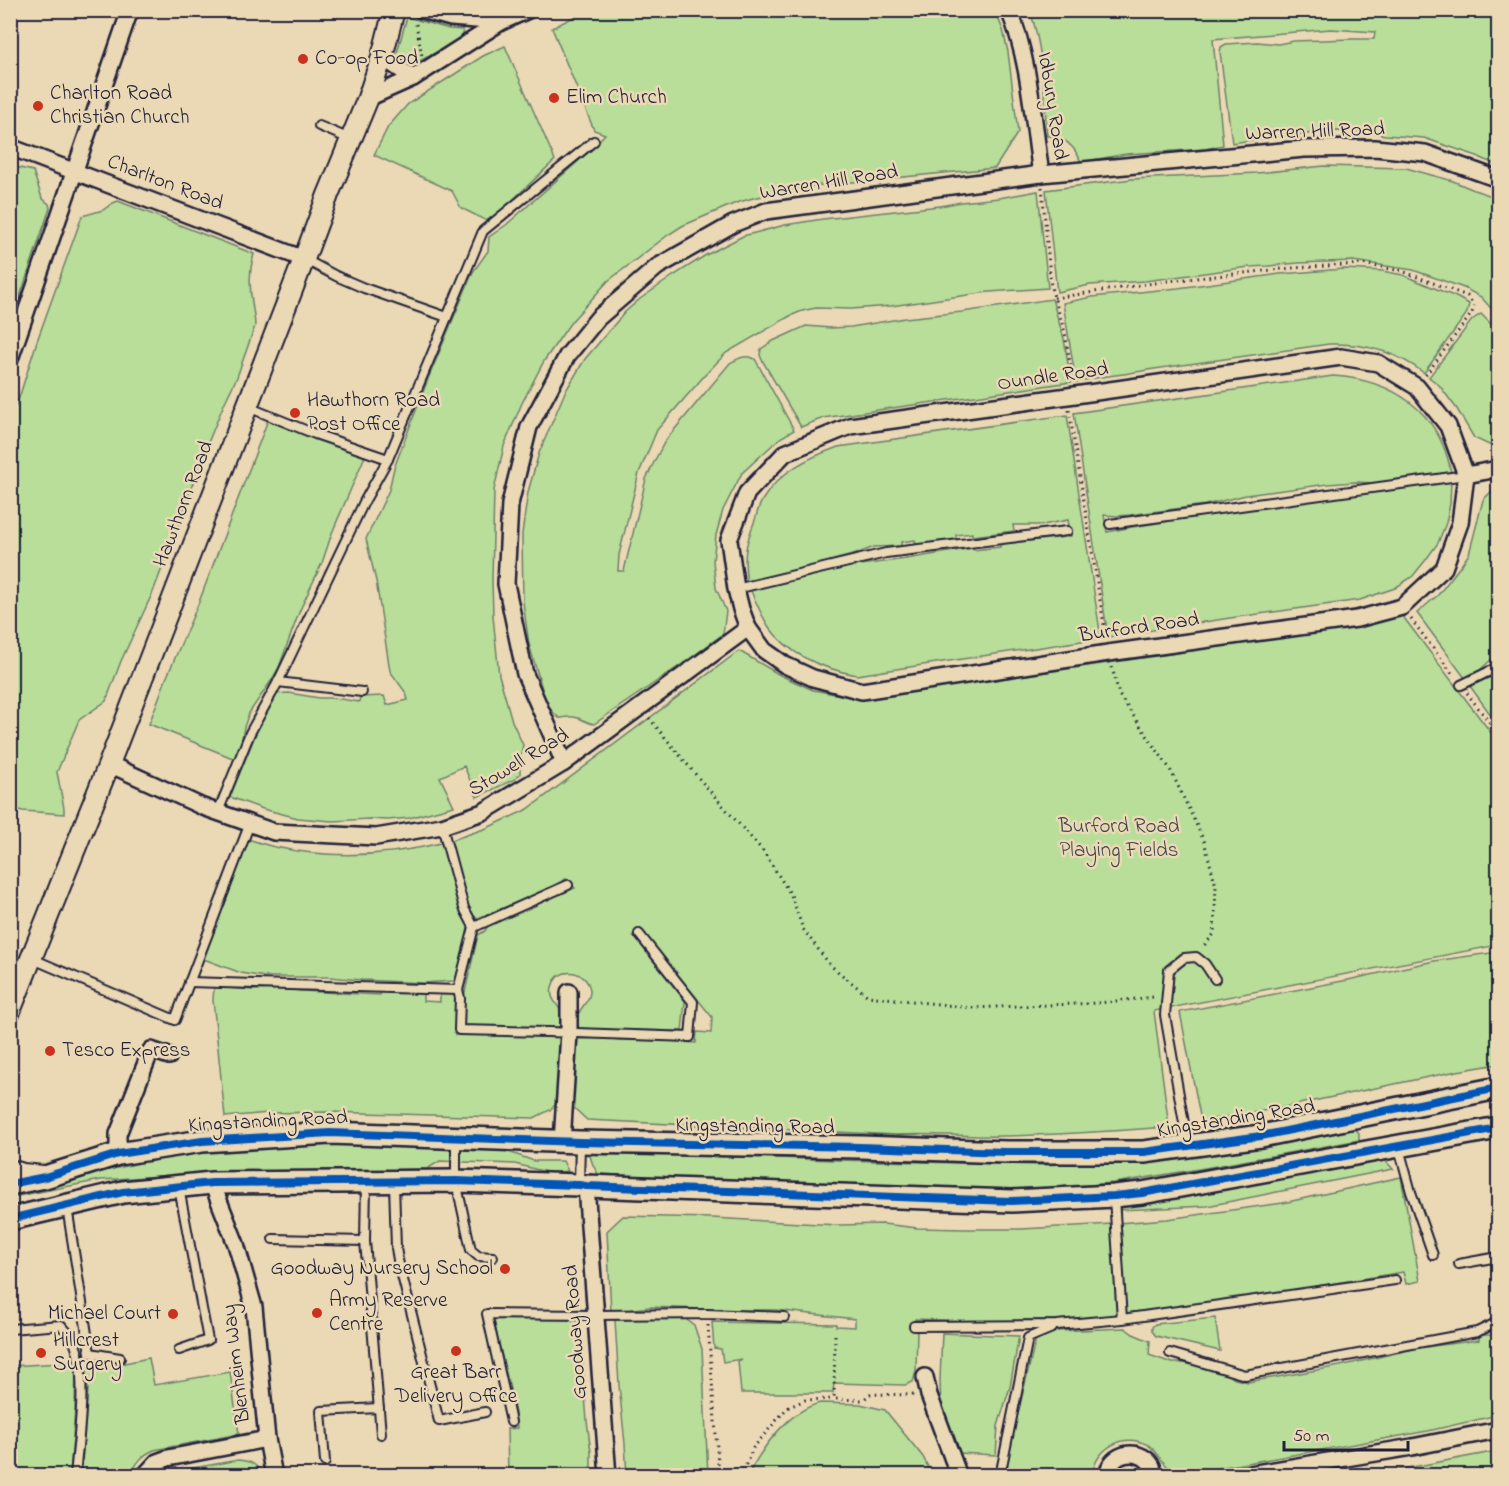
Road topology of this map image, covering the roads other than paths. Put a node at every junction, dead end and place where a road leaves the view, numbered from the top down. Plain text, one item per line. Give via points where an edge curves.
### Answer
1 (129, 10) edge
2 (394, 10) edge
3 (528, 10) edge
4 (1010, 10) edge
5 (419, 16) edge
6 (501, 22) junction
7 (381, 57) junction
8 (419, 75) junction
9 (368, 98) junction
10 (319, 126) dead end
11 (351, 139) junction
12 (594, 141) dead end
13 (10, 147) edge
14 (75, 171) junction
15 (1041, 174) junction
16 (1498, 179) edge
17 (304, 259) junction
18 (447, 317) junction
19 (10, 359) edge
20 (247, 407) junction
21 (388, 459) junction
22 (1498, 469) edge
23 (1466, 475) junction
24 (1110, 524) dead end
25 (1067, 531) dead end
26 (736, 589) junction
27 (748, 628) junction
28 (1498, 663) edge
29 (278, 682) junction
30 (1461, 685) road end
31 (362, 692) dead end
32 (564, 763) junction
33 (109, 764) junction
34 (218, 812) junction
35 (250, 824) junction
36 (442, 826) junction
37 (568, 885) dead end
38 (474, 927) junction
39 (639, 934) dead end
40 (32, 959) junction
41 (1215, 979) dead end
42 (189, 981) junction
43 (458, 990) junction
44 (569, 992) dead end
45 (10, 1011) edge
46 (569, 1033) junction
47 (169, 1056) dead end
48 (1498, 1088) edge
49 (1498, 1128) edge
50 (456, 1138) junction
51 (571, 1142) junction
52 (1399, 1146) junction
53 (1186, 1147) junction
54 (118, 1154) junction
55 (10, 1170) edge
56 (45, 1177) junction
57 (394, 1181) junction
58 (456, 1181) junction
59 (366, 1182) junction
60 (212, 1183) junction
61 (10, 1184) edge
62 (582, 1185) junction
63 (179, 1186) junction
64 (1114, 1196) junction
65 (67, 1205) junction
66 (10, 1219) edge
67 (273, 1239) dead end
68 (365, 1241) junction
69 (1432, 1255) dead end
70 (493, 1257) dead end
71 (1498, 1257) edge
72 (1459, 1264) dead end
73 (1395, 1280) dead end
74 (595, 1315) junction
75 (784, 1317) dead end
76 (1122, 1319) junction
77 (1498, 1322) edge
78 (1057, 1325) junction
79 (914, 1326) dead end
80 (10, 1329) edge
81 (179, 1350) dead end
82 (1170, 1353) dead end
83 (120, 1358) dead end
84 (925, 1377) dead end
85 (379, 1408) junction
86 (485, 1412) dead end
87 (511, 1422) dead end
88 (1498, 1430) edge
89 (381, 1434) dead end
90 (267, 1439) junction
91 (325, 1462) dead end
92 (75, 1476) edge
93 (144, 1476) edge
94 (274, 1476) edge
95 (608, 1476) edge
96 (959, 1476) edge
97 (1000, 1476) edge
98 (1107, 1476) edge
99 (1155, 1476) edge
100 (1238, 1476) edge

1 - 14 street
2 - 7 street, Hawthorn Road
3 - 6 street
4 - 15 street, Idbury Road via 1025,64
5 - 6 street
6 - 8 street
7 - 8 street
7 - 9 street, Hawthorn Road
8 - 9 street
9 - 11 street, Hawthorn Road
10 - 11 lane
11 - 17 street, Hawthorn Road
12 - 18 lane via 483,231
13 - 14 street, Charlton Road
14 - 17 street, Charlton Road
14 - 19 street
15 - 16 street, Warren Hill Road via 1304,150 1375,148 1425,153
15 - 32 street, Warren Hill Road via 766,211 733,224 657,267 591,325 567,356 529,427 510,504 506,584 525,674
17 - 18 lane via 355,284
17 - 20 street, Hawthorn Road
18 - 21 lane
20 - 21 lane
20 - 33 street, Hawthorn Road
21 - 29 lane
22 - 23 street
23 - 24 lane
23 - 26 street, Oundle Road via 1448,426 1417,387 1378,363 1341,357 850,426 785,453 747,493 729,540
23 - 27 street, Burford Road via 1460,523 1444,568 1402,607 1357,619 861,691 813,678 785,664 764,650
25 - 26 lane via 886,553
26 - 27 street, Oundle Road
27 - 32 street, Stowell Road
28 - 30 lane via 1494,669
29 - 31 lane
29 - 34 lane via 250,733
32 - 36 street, Stowell Road via 483,812
33 - 34 street, Stowell Road
33 - 40 street, Hawthorn Road
34 - 35 street, Stowell Road
35 - 36 street, Stowell Road via 274,832 376,837
35 - 42 lane
36 - 38 lane via 464,909
37 - 38 lane
38 - 43 lane
39 - 46 lane via 693,1002 690,1037
40 - 42 lane via 175,1020
40 - 45 street, Hawthorn Road
41 - 53 lane via 1196,957 1184,958 1169,970 1165,1015
42 - 43 lane
43 - 46 lane via 459,1030
44 - 46 street
46 - 51 street
47 - 54 street via 151,1050 118,1134
48 - 53 main road, Kingstanding Road via 1261,1136
49 - 52 main road
50 - 51 main road, Kingstanding Road
50 - 54 main road, Kingstanding Road via 330,1133 201,1141
50 - 58 lane
51 - 53 main road, Kingstanding Road via 1006,1152 1144,1152
51 - 62 lane
52 - 64 main road
52 - 69 lane
54 - 56 main road, Kingstanding Road
55 - 56 street
56 - 61 main road, Kingstanding Road
57 - 58 main road
57 - 59 main road
57 - 86 lane via 398,1260 438,1421
58 - 62 main road
58 - 70 lane via 471,1250 478,1256
59 - 60 main road
59 - 68 lane
60 - 63 main road
60 - 90 street, Blenheim Way via 236,1244 254,1307
62 - 64 main road via 1012,1201
62 - 74 street, Goodway Road
63 - 65 main road via 123,1192
63 - 81 lane via 208,1340
64 - 76 lane
65 - 66 main road
65 - 83 lane via 90,1353
67 - 68 lane
68 - 85 lane
71 - 72 lane
73 - 76 lane
74 - 75 lane
74 - 87 lane via 487,1314
74 - 95 street, Goodway Road
76 - 78 lane
77 - 82 lane via 1477,1332 1245,1375
78 - 79 lane
78 - 97 lane via 1028,1338
80 - 92 lane via 61,1326 72,1338 79,1354 81,1377
84 - 96 street via 928,1395
85 - 89 lane
85 - 91 lane via 321,1411
88 - 100 street
90 - 93 street, Blenheim Way via 168,1458 157,1462
90 - 94 street, Blenheim Way
98 - 99 street via 1116,1459 1125,1454 1145,1458

